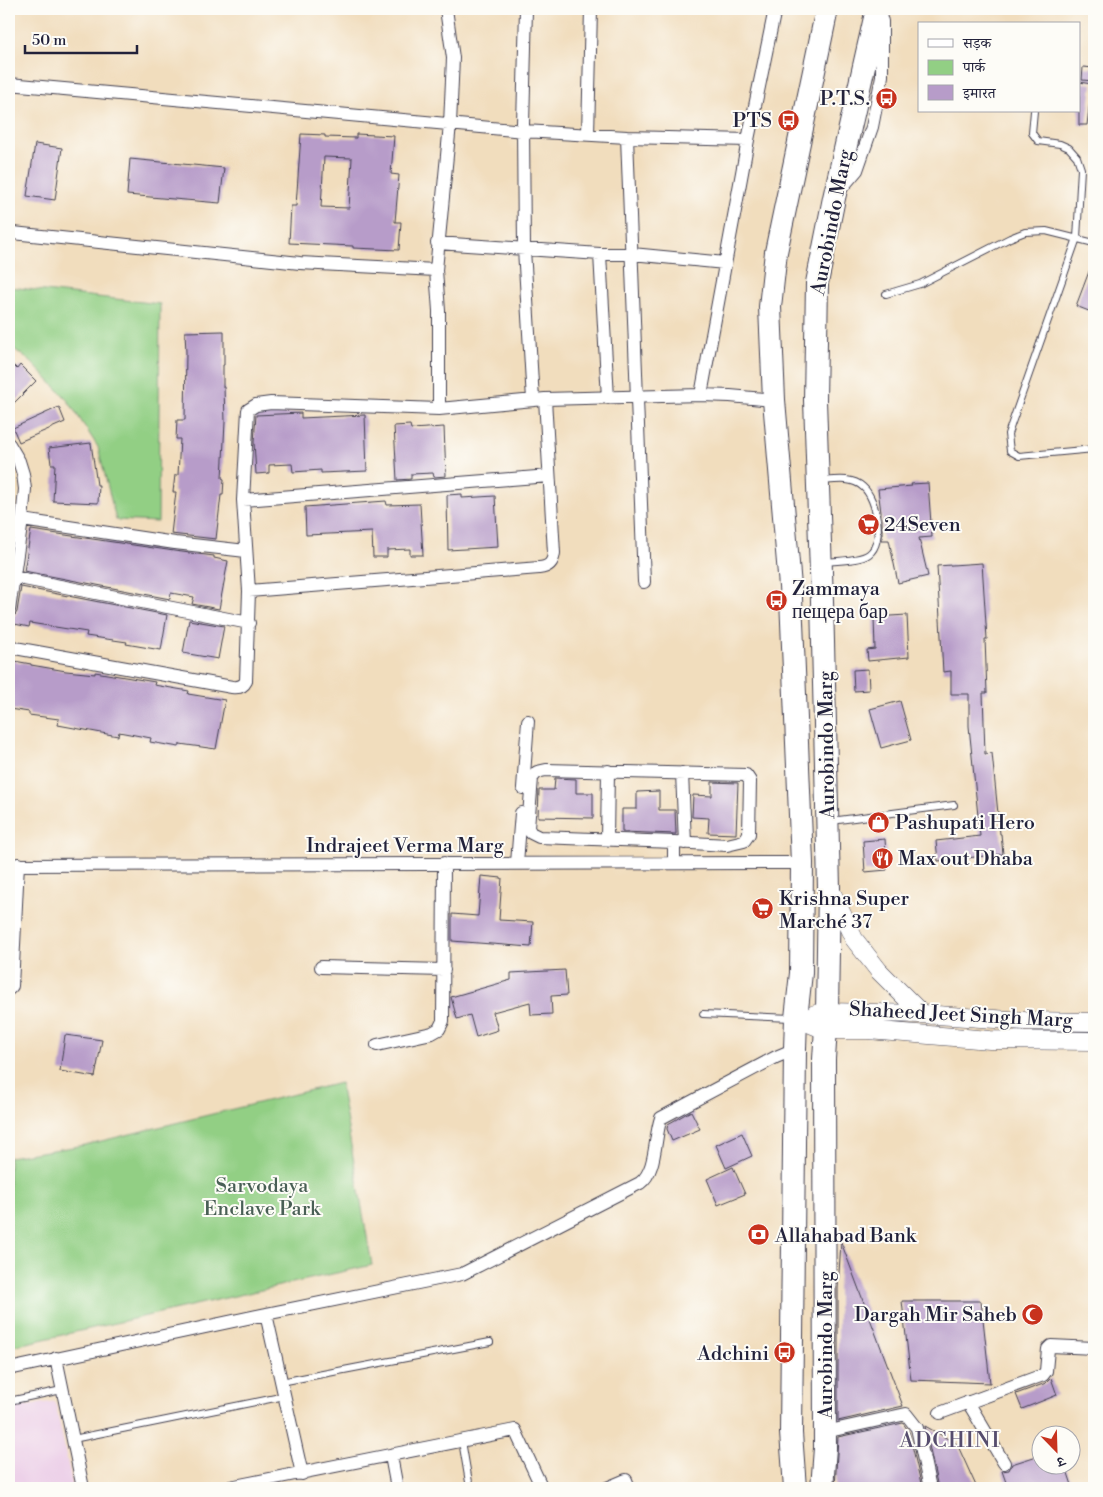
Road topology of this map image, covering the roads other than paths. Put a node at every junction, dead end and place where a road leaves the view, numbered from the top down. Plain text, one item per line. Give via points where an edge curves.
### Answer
1 (446, 9) edge
2 (526, 9) edge
3 (591, 9) edge
4 (775, 9) edge
5 (878, 9) edge
6 (882, 9) edge
7 (824, 12) edge
8 (9, 84) edge
9 (1034, 112) edge
10 (450, 124) junction
11 (524, 131) junction
12 (588, 135) junction
13 (627, 137) junction
14 (748, 140) junction
15 (834, 198) junction
16 (13, 233) dead end
17 (1077, 238) junction
18 (438, 243) junction
19 (1094, 243) edge
20 (524, 249) junction
21 (600, 254) junction
22 (632, 254) junction
23 (725, 263) junction
24 (436, 270) junction
25 (886, 294) dead end
26 (701, 395) junction
27 (636, 397) junction
28 (608, 398) junction
29 (539, 400) junction
30 (774, 400) junction
31 (439, 408) junction
32 (9, 444) edge
33 (1094, 449) edge
34 (549, 476) junction
35 (818, 481) junction
36 (243, 500) junction
37 (22, 520) junction
38 (246, 551) junction
39 (821, 562) junction
40 (14, 577) junction
41 (644, 582) dead end
42 (249, 591) junction
43 (9, 610) edge
44 (249, 623) junction
45 (9, 644) edge
46 (528, 721) dead end
47 (608, 771) junction
48 (682, 773) junction
49 (954, 805) dead end
50 (828, 821) junction
51 (608, 839) junction
52 (679, 842) junction
53 (444, 863) junction
54 (517, 863) junction
55 (674, 863) junction
56 (802, 863) junction
57 (14, 864) edge
58 (829, 888) junction
59 (321, 967) dead end
60 (444, 970) junction
61 (9, 989) edge
62 (703, 1014) dead end
63 (922, 1014) junction
64 (796, 1018) junction
65 (826, 1021) junction
66 (1094, 1022) edge
67 (1094, 1041) edge
68 (378, 1045) dead end
69 (795, 1049) junction
70 (266, 1314) junction
71 (490, 1342) dead end
72 (1094, 1348) edge
73 (56, 1358) junction
74 (9, 1369) edge
75 (282, 1382) junction
76 (62, 1390) junction
77 (285, 1396) junction
78 (9, 1401) edge
79 (968, 1402) junction
80 (940, 1413) dead end
81 (825, 1432) junction
82 (72, 1439) junction
83 (462, 1441) junction
84 (391, 1456) junction
85 (1004, 1463) dead end
86 (302, 1474) junction
87 (252, 1486) edge
88 (83, 1488) edge
89 (225, 1488) edge
90 (397, 1488) edge
91 (470, 1488) edge
92 (542, 1488) edge
93 (607, 1488) edge
94 (629, 1488) edge
95 (795, 1488) edge
96 (822, 1488) edge
97 (930, 1488) edge

1 - 10 street via 452,58
2 - 11 street
3 - 12 street
4 - 14 street
5 - 15 highway, Aurobindo Marg
6 - 15 street via 882,76 872,127 857,170
7 - 30 highway, Aurobindo Marg via 776,252 770,307
8 - 10 street
9 - 17 lane via 1032,133 1038,141 1060,144 1077,157 1081,169
10 - 11 street
10 - 18 street
11 - 12 street
11 - 20 street
12 - 13 street
13 - 14 street
13 - 22 street
14 - 23 street
15 - 35 highway, Aurobindo Marg via 816,283 814,400
16 - 24 street via 300,263
17 - 19 lane
17 - 25 lane via 1046,231 1025,232 920,284
17 - 33 lane via 1008,434 1010,451 1018,456
18 - 20 street
18 - 24 street
20 - 21 street
20 - 29 street
21 - 22 street
21 - 28 street
22 - 23 street
22 - 27 street
23 - 26 street
24 - 31 street
26 - 27 street
26 - 30 street
27 - 28 street
27 - 41 street
28 - 29 street
29 - 31 street
29 - 34 street
30 - 56 highway, Aurobindo Marg via 791,598
31 - 36 street via 256,405 248,410
32 - 37 street via 23,474
34 - 36 street
34 - 42 street via 554,553 553,560 544,568
35 - 39 highway, Aurobindo Marg
35 - 39 lane via 847,480 863,486 878,517 876,544 869,555
36 - 38 street
37 - 38 street
37 - 40 street
38 - 42 street
39 - 50 highway, Aurobindo Marg
40 - 43 street
40 - 44 street
42 - 44 street
44 - 45 street via 246,681 236,687 15,648
46 - 54 street
47 - 48 street
47 - 51 street
47 - 51 street via 537,772 532,778 528,828 538,837
48 - 52 street
48 - 52 street via 746,775 750,782 749,834 744,841 726,845
49 - 50 lane
50 - 58 highway, Aurobindo Marg
51 - 52 street
52 - 55 street
53 - 54 street, Indrajeet Verma Marg
53 - 57 street, Indrajeet Verma Marg
53 - 60 street
54 - 55 street, Indrajeet Verma Marg
55 - 56 street, Indrajeet Verma Marg
56 - 64 highway, Aurobindo Marg via 801,973
57 - 61 street via 12,986
58 - 63 main road via 854,939 879,971
58 - 65 highway, Aurobindo Marg
59 - 60 street
60 - 68 street via 443,1021 439,1029
62 - 64 lane
63 - 65 main road, Shaheed Jeet Singh Marg
63 - 66 main road, Shaheed Jeet Singh Marg
64 - 65 main road
64 - 69 highway, Aurobindo Marg
65 - 67 main road, Shaheed Jeet Singh Marg via 868,1030 990,1040
65 - 81 highway, Aurobindo Marg
69 - 70 street via 661,1118 646,1179 462,1274
69 - 95 highway, Aurobindo Marg via 791,1433
70 - 73 street
70 - 75 street
71 - 75 lane
72 - 79 street via 1051,1346 1046,1371 1042,1375
73 - 74 street
73 - 76 street
75 - 77 street
76 - 78 lane
76 - 82 street
77 - 82 lane
77 - 86 street
79 - 80 street
79 - 85 street
81 - 96 highway, Aurobindo Marg
81 - 97 street via 906,1414 917,1428
82 - 88 street
83 - 84 street
83 - 91 lane
83 - 92 street via 514,1430
84 - 86 street
84 - 90 street
86 - 87 street
87 - 89 street
93 - 94 street via 626,1480

